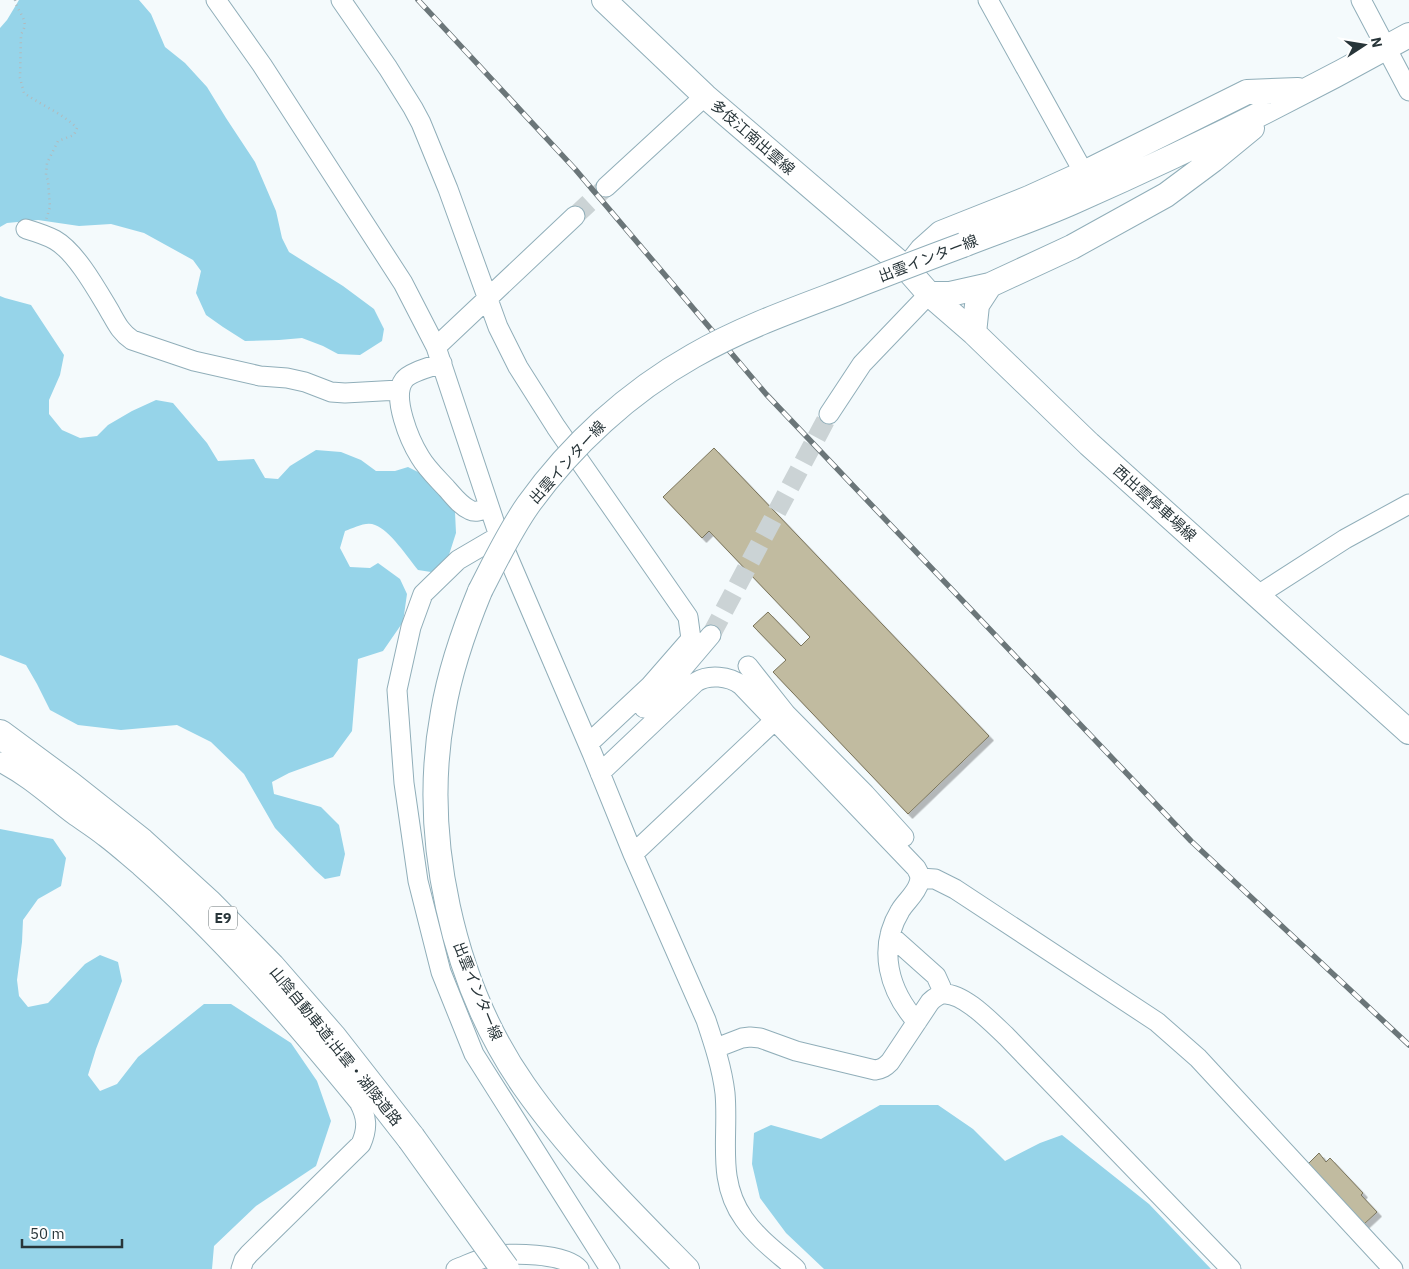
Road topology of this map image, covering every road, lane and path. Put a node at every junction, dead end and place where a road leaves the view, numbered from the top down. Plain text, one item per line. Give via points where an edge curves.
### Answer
1 (15, 0) edge
2 (216, 0) edge
3 (341, 0) edge
4 (604, 0) edge
5 (988, 0) edge
6 (1361, 0) edge
7 (1409, 35) edge
8 (1387, 47) junction
9 (1409, 91) edge
10 (1296, 95) junction
11 (705, 96) junction
12 (1084, 173) junction
13 (606, 186) tunnel mouth
14 (575, 216) tunnel mouth
15 (33, 231) joint
16 (907, 269) junction
17 (990, 285) junction
18 (929, 294) junction
19 (488, 298) junction
20 (974, 333) junction
21 (439, 355) junction
22 (400, 390) junction
23 (829, 414) tunnel mouth
24 (1409, 504) edge
25 (488, 508) junction
26 (498, 536) junction
27 (1258, 595) junction
28 (710, 635) tunnel mouth
29 (748, 666) dead end
30 (775, 720) junction
31 (1409, 732) edge
32 (0, 734) edge
33 (590, 749) junction
34 (0, 762) edge
35 (600, 774) junction
36 (633, 854) junction
37 (928, 878) junction
38 (890, 935) junction
39 (942, 994) junction
40 (917, 1022) junction
41 (716, 1048) junction
42 (241, 1269) edge
43 (456, 1269) edge
44 (505, 1269) edge
45 (579, 1269) edge
46 (610, 1269) edge
47 (687, 1269) edge
48 (796, 1269) edge
49 (1231, 1269) edge
50 (1393, 1269) edge

1 - 15 path via 25,20 21,34 20,78 24,92 70,120 77,128 74,135 58,141 47,163 50,207 47,219
2 - 21 street via 262,65 403,283
3 - 19 street via 413,108 448,189
4 - 11 main road, 多伎江南出雲線
5 - 12 street
6 - 8 street
7 - 8 main road, 出雲インター線
8 - 9 street
8 - 10 main road, 出雲インター線
10 - 12 main road via 1247,92
10 - 17 main road via 1166,194 1072,247
10 - 47 main road, 出雲インター線, bridge via 1163,162 1070,203 786,312 691,357 645,387 597,426 554,473 510,533 480,591 458,649 442,712 436,808 449,915 466,972 489,1026 523,1084 568,1142
11 - 13 street
11 - 16 main road, 多伎江南出雲線
12 - 16 main road via 941,233
14 - 19 street
15 - 22 street via 61,244 73,257 116,326 132,340 194,361 305,382 331,392
16 - 18 main road, 西出雲停車場線
17 - 18 main road via 950,294
17 - 20 main road via 978,305
18 - 20 main road, 西出雲停車場線
18 - 23 street via 862,364
19 - 21 street
19 - 33 street via 518,367 551,420 688,617 691,639
20 - 27 main road, 西出雲停車場線 via 1089,444
21 - 22 street via 406,378
21 - 25 street
22 - 25 street via 407,429 420,458 464,507 472,511
24 - 27 street via 1345,539
25 - 26 street
26 - 33 street
26 - 46 street via 458,560 423,594 411,627 397,690 404,783 418,881 441,972 474,1054
27 - 31 main road, 西出雲停車場線
28 - 33 street via 666,688
29 - 37 street via 786,714 932,868 935,875
30 - 35 street via 736,681 711,676 701,679
30 - 36 street
30 - 37 street
32 - 44 highway, 山陰自動車道;出雲・湖陵道路 / E9, bridge via 142,842 271,967 332,1037
33 - 35 street
34 - 42 street via 29,778 72,814 105,836 190,912 275,1001 364,1111 366,1128 360,1144 249,1254
35 - 36 street
36 - 41 street
37 - 38 street via 899,912
37 - 50 street via 955,889 1157,1022 1198,1058
38 - 39 street via 936,976
38 - 40 street via 891,980 901,1002
39 - 40 street via 930,1002
39 - 49 street via 951,994 969,1004 1006,1036
40 - 41 street via 886,1067 875,1070 796,1051 760,1038 742,1038
41 - 48 street via 724,1081 724,1161 731,1195 755,1232
43 - 45 street via 489,1257 511,1254 567,1260

